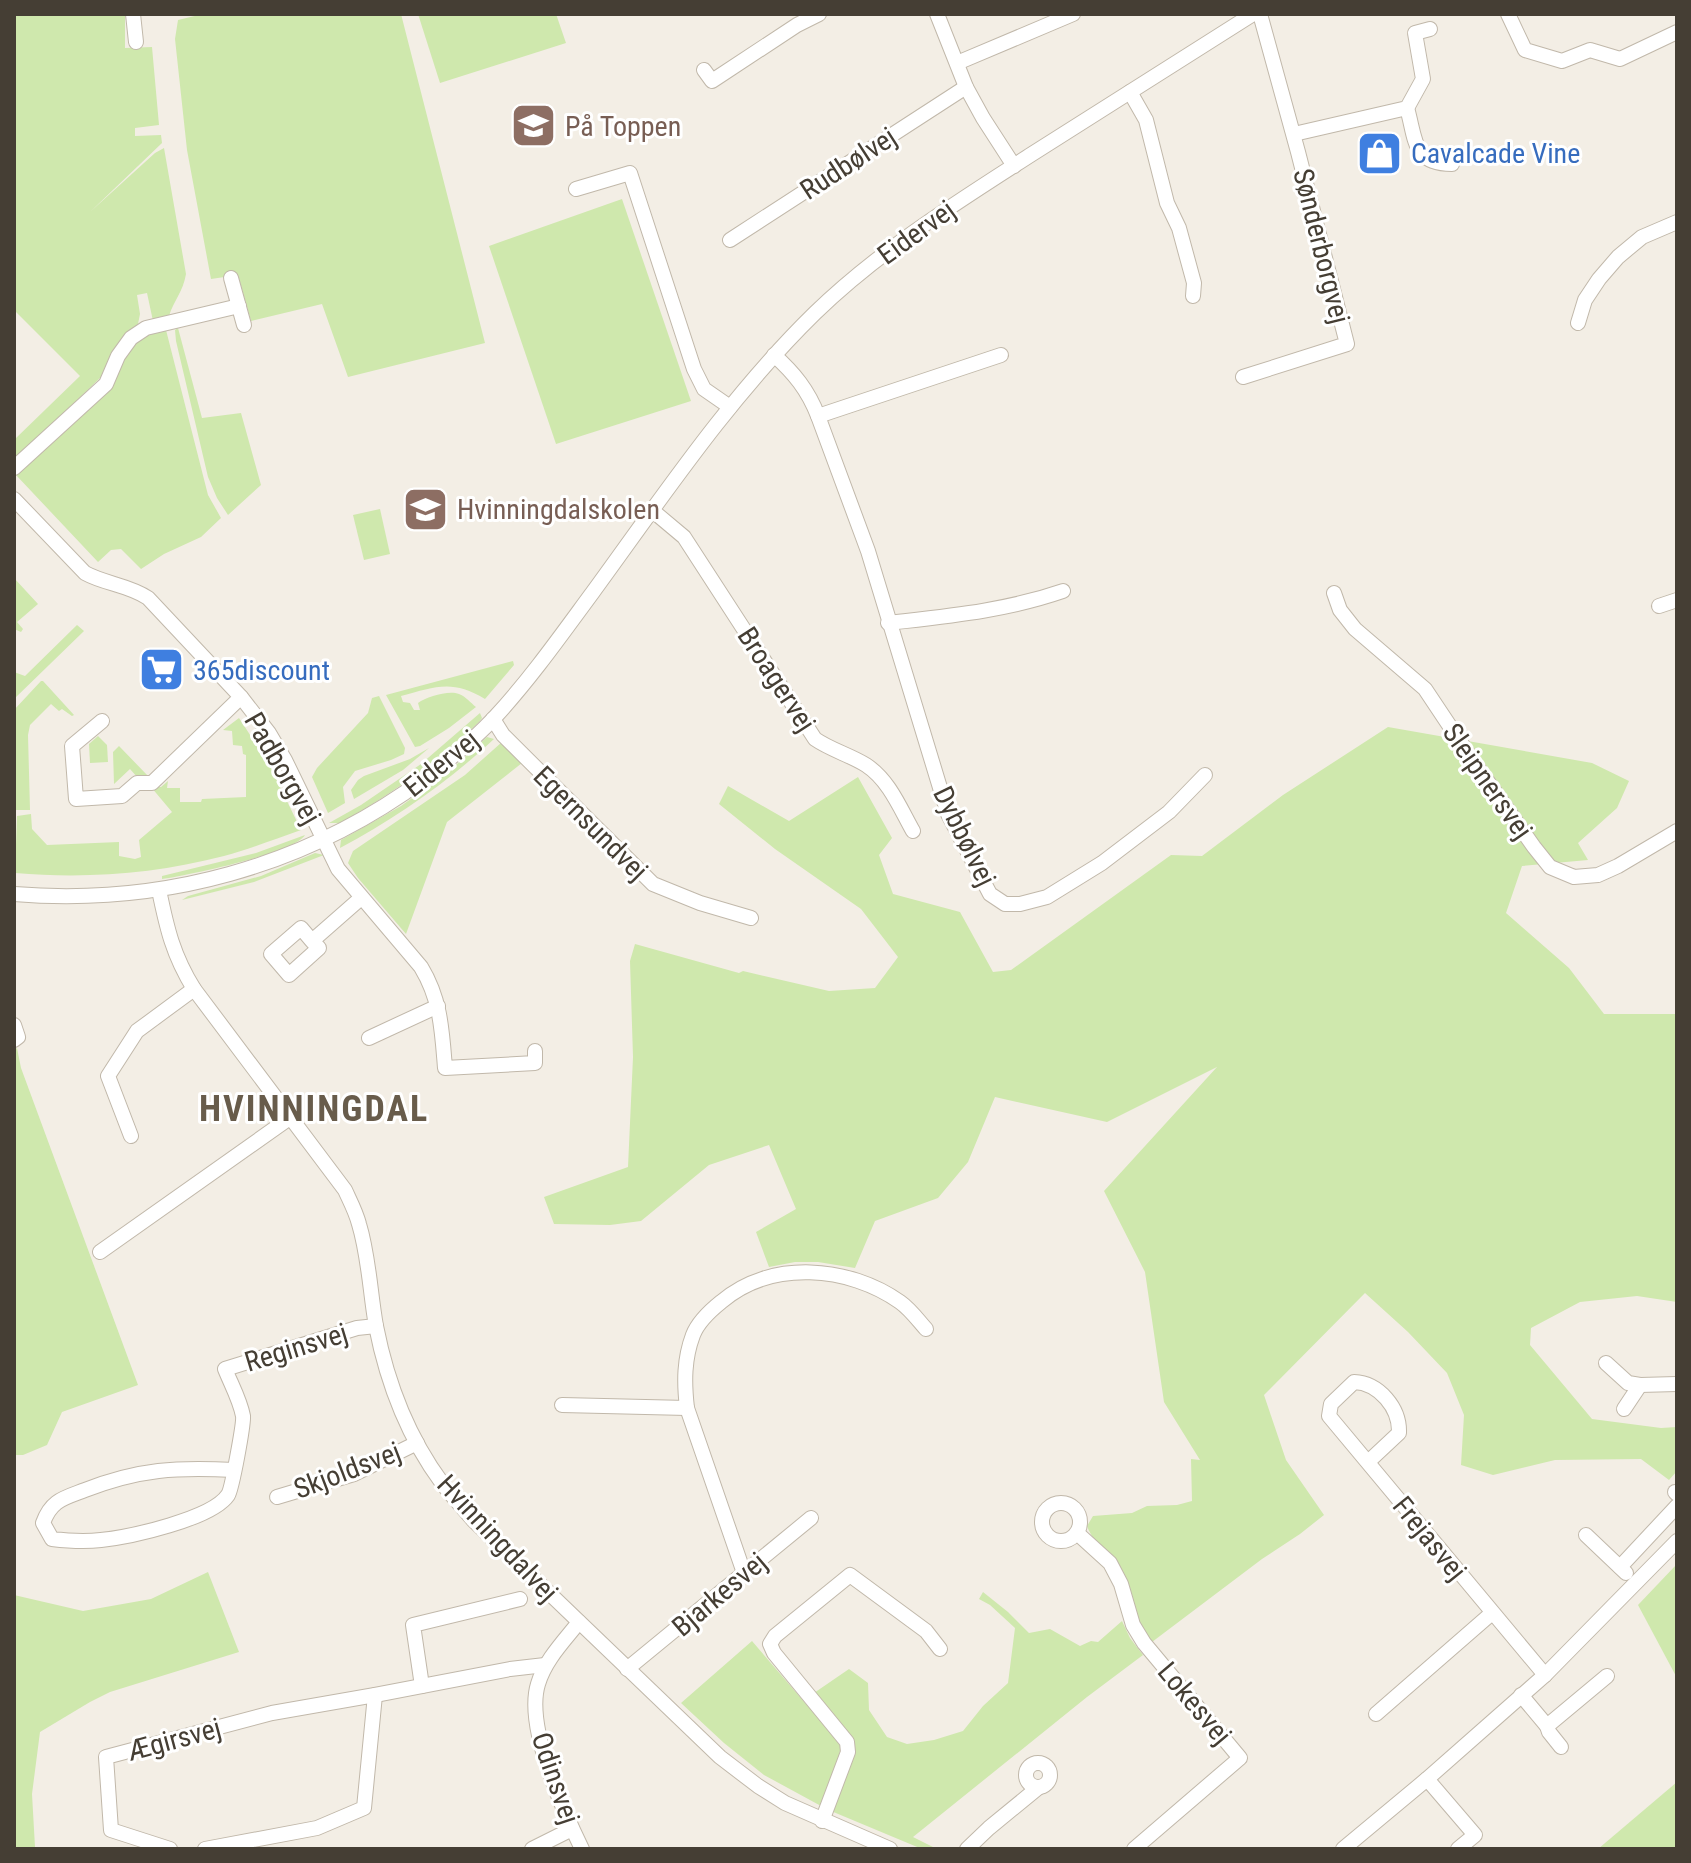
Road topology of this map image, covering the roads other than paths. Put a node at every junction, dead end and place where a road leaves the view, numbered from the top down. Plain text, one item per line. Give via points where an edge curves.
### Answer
1 (133, 14) edge
2 (819, 14) edge
3 (937, 14) edge
4 (1073, 14) edge
5 (1253, 14) edge
6 (1260, 14) edge
7 (1508, 14) edge
8 (1430, 29) dead end
9 (1677, 32) edge
10 (136, 42) dead end
11 (957, 63) junction
12 (704, 70) dead end
13 (966, 87) junction
14 (1130, 92) junction
15 (1407, 108) junction
16 (1294, 134) junction
17 (1452, 164) dead end
18 (1014, 166) junction
19 (576, 189) dead end
20 (1677, 222) edge
21 (730, 240) dead end
22 (231, 278) dead end
23 (1193, 296) dead end
24 (239, 306) junction
25 (1578, 323) dead end
26 (244, 325) dead end
27 (774, 355) junction
28 (1001, 355) dead end
29 (1243, 377) dead end
30 (730, 407) junction
31 (818, 416) junction
32 (14, 468) edge
33 (14, 499) edge
34 (653, 511) junction
35 (1063, 591) dead end
36 (1334, 593) dead end
37 (1677, 600) edge
38 (1659, 606) dead end
39 (888, 623) junction
40 (241, 697) junction
41 (493, 719) junction
42 (102, 721) dead end
43 (1205, 775) dead end
44 (913, 831) dead end
45 (1677, 831) edge
46 (324, 840) junction
47 (159, 890) junction
48 (14, 894) edge
49 (361, 898) junction
50 (751, 918) dead end
51 (312, 941) dead end
52 (194, 989) junction
53 (438, 1006) junction
54 (14, 1025) edge
55 (369, 1038) dead end
56 (14, 1040) edge
57 (535, 1051) dead end
58 (291, 1117) junction
59 (131, 1136) dead end
60 (100, 1252) dead end
61 (376, 1326) junction
62 (926, 1329) dead end
63 (1606, 1363) dead end
64 (1677, 1384) edge
65 (1640, 1385) junction
66 (562, 1405) dead end
67 (687, 1408) junction
68 (1624, 1409) dead end
69 (417, 1443) junction
70 (1368, 1462) junction
71 (234, 1470) junction
72 (277, 1497) dead end
73 (1676, 1497) edge
74 (811, 1518) dead end
75 (1077, 1533) dead end
76 (1586, 1535) dead end
77 (1677, 1541) edge
78 (1620, 1567) junction
79 (744, 1573) junction
80 (1636, 1583) junction
81 (520, 1599) dead end
82 (1492, 1613) junction
83 (579, 1622) junction
84 (940, 1649) dead end
85 (545, 1665) junction
86 (627, 1669) junction
87 (1545, 1675) junction
88 (1607, 1676) dead end
89 (422, 1686) junction
90 (375, 1695) junction
91 (1521, 1695) junction
92 (1376, 1714) dead end
93 (1547, 1726) junction
94 (1561, 1747) dead end
95 (1427, 1779) junction
96 (1039, 1787) dead end
97 (822, 1821) junction
98 (572, 1829) junction
99 (170, 1849) edge
100 (205, 1849) edge
101 (532, 1849) edge
102 (582, 1849) edge
103 (890, 1849) edge
104 (967, 1849) edge
105 (1134, 1849) edge
106 (1343, 1849) edge
107 (1458, 1849) edge

1 - 10 street
2 - 12 street via 712,81
3 - 11 street
4 - 11 street
5 - 14 street, Eidervej
6 - 16 street, Sønderborgvej
7 - 9 street via 1525,50 1562,61 1590,50 1620,59
8 - 15 street via 1415,33 1423,79
11 - 13 street
13 - 18 street
13 - 21 street, Rudbølvej
14 - 18 street, Eidervej
14 - 23 street via 1146,120 1194,283
15 - 16 street, Sønderborgvej
15 - 17 street via 1427,161
16 - 29 street, Sønderborgvej via 1347,344
18 - 27 street, Eidervej via 891,247
19 - 30 street via 630,173 694,369 704,389
20 - 25 street via 1642,237 1618,257 1585,300
22 - 24 street
24 - 26 street
24 - 32 street via 146,328 131,338 106,384
27 - 30 street, Eidervej
27 - 31 street, Dybbølvej via 800,381
28 - 31 street
30 - 34 street, Eidervej
31 - 39 street, Dybbølvej via 868,551
33 - 40 street, Padborgvej via 85,573 148,598
34 - 41 street, Eidervej
34 - 44 street, Broagervej via 684,537 815,739 881,777
35 - 39 street via 990,611
36 - 45 street, Sleipnersvej via 1355,629 1425,689 1550,867 1574,877 1598,875
37 - 38 street
39 - 43 street, Dybbølvej via 948,814 990,894 1005,904 1047,897 1102,863 1169,812
40 - 42 street, Padborgvej via 152,783 137,783 122,796 76,799 72,746
40 - 46 street, Padborgvej via 285,760
41 - 46 street, Eidervej via 412,788
41 - 50 street, Egernsundvej via 653,884
46 - 47 street, Eidervej via 234,874
46 - 49 street, Padborgvej
47 - 48 street, Eidervej via 70,897
47 - 52 street, Hvinningdalvej via 169,936
49 - 51 street
49 - 53 street, Padborgvej via 421,967
52 - 58 street, Hvinningdalvej
52 - 59 street via 137,1031 108,1076
53 - 55 street
53 - 57 street, Padborgvej via 445,1068 535,1063
54 - 56 street
58 - 60 street
58 - 61 street, Hvinningdalvej via 345,1190 359,1222
61 - 69 street, Hvinningdalvej via 397,1402
61 - 71 street, Reginsvej via 225,1369 243,1417
62 - 67 street via 903,1304 849,1278 787,1273 763,1278 733,1291 694,1331 685,1361
63 - 65 street via 1628,1383
64 - 65 street
65 - 68 street
66 - 67 street
67 - 79 street
69 - 72 street, Skjoldsvej via 354,1474
69 - 83 street, Hvinningdalvej via 473,1520
70 - 70 street, Frejasvej via 1399,1433 1400,1422 1388,1399 1354,1382 1331,1404 1329,1416
70 - 82 street, Frejasvej
71 - 71 street, Reginsvej via 230,1493 217,1506 137,1534 72,1542 52,1539 43,1523 48,1508 63,1498 111,1480 165,1469
73 - 78 street
74 - 79 street, Bjarkesvej
75 - 105 street, Lokesvej via 1110,1563 1144,1643 1240,1758
76 - 78 street
77 - 80 street
78 - 80 street
79 - 86 street, Bjarkesvej
80 - 87 street
81 - 89 street via 413,1625
82 - 87 street, Frejasvej
82 - 92 street
83 - 85 street, Odinsvej
83 - 86 street, Hvinningdalvej
84 - 97 street via 926,1631 850,1575 775,1636 770,1644 774,1653 847,1742
85 - 89 street, Ægirsvej
85 - 98 street, Odinsvej via 537,1685 537,1734
86 - 97 street, Hvinningdalvej via 745,1777
87 - 91 street
88 - 93 street
89 - 90 street, Ægirsvej
90 - 99 street, Ægirsvej via 272,1713 106,1757 111,1830
90 - 100 street via 364,1808 317,1828
91 - 93 street
91 - 95 street
93 - 94 street
95 - 106 street
95 - 107 street via 1475,1835
96 - 104 street
97 - 103 street, Hvinningdalvej
98 - 101 street
98 - 102 street, Odinsvej

